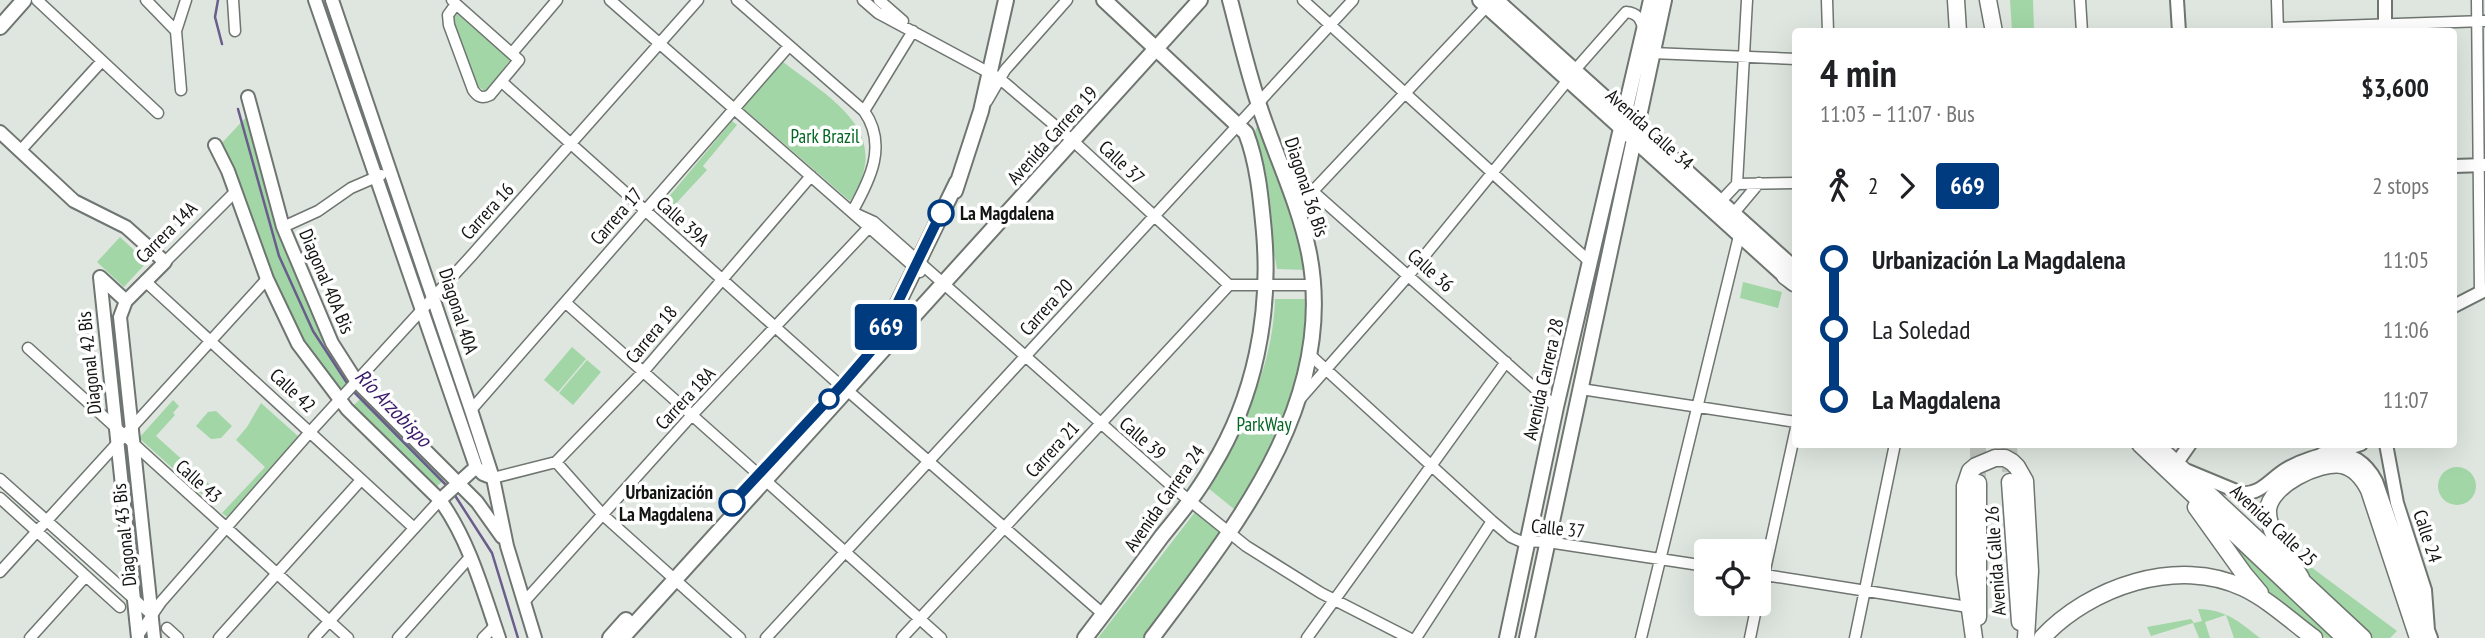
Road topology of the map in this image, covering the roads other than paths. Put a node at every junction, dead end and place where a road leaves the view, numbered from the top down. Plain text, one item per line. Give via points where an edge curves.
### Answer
1 (24, 0) edge
2 (37, 0) edge
3 (146, 0) edge
4 (187, 0) edge
5 (233, 0) edge
6 (316, 0) edge
7 (332, 0) edge
8 (557, 0) edge
9 (610, 0) edge
10 (698, 0) edge
11 (737, 0) edge
12 (863, 0) edge
13 (1006, 0) edge
14 (1067, 0) edge
15 (1104, 0) edge
16 (1200, 0) edge
17 (1230, 0) edge
18 (1303, 0) edge
19 (1353, 0) edge
20 (1651, 0) edge
21 (1664, 0) edge
22 (1747, 0) edge
23 (1827, 0) edge
24 (1947, 0) edge
25 (1956, 0) edge
26 (1985, 0) edge
27 (2080, 0) edge
28 (2177, 0) edge
29 (2277, 0) edge
30 (2377, 0) edge
31 (2385, 0) edge
32 (2477, 0) edge
33 (454, 2) edge
34 (1487, 2) edge
35 (883, 4) edge
36 (2481, 21) edge
37 (1331, 25) junction
38 (0, 27) edge
39 (2381, 27) edge
40 (1828, 28) edge
41 (1948, 28) edge
42 (1958, 28) edge
43 (1984, 28) edge
44 (1993, 28) edge
45 (2082, 28) edge
46 (2179, 28) edge
47 (2278, 28) edge
48 (2347, 28) edge
49 (176, 31) junction
50 (235, 31) dead end
51 (914, 31) junction
52 (1644, 31) junction
53 (660, 44) junction
54 (789, 47) junction
55 (1156, 48) junction
56 (512, 53) junction
57 (1652, 53) junction
58 (1745, 58) junction
59 (1792, 59) edge
60 (102, 61) junction
61 (995, 75) junction
62 (1571, 76) junction
63 (502, 82) junction
64 (181, 90) dead end
65 (1405, 93) junction
66 (248, 97) dead end
67 (1258, 103) junction
68 (734, 109) junction
69 (864, 111) junction
70 (158, 113) dead end
71 (1623, 123) junction
72 (1238, 124) junction
73 (0, 132) edge
74 (1636, 134) junction
75 (1072, 141) junction
76 (571, 144) junction
77 (215, 145) dead end
78 (20, 151) junction
79 (1280, 162) junction
80 (2482, 165) edge
81 (2457, 166) edge
82 (391, 172) junction
83 (1492, 173) junction
84 (811, 176) junction
85 (377, 177) junction
86 (1792, 183) edge
87 (1737, 184) junction
88 (1759, 184) junction
89 (1313, 191) junction
90 (235, 192) junction
91 (1720, 202) junction
92 (1297, 208) junction
93 (646, 210) junction
94 (852, 212) junction
95 (1733, 214) junction
96 (1154, 215) junction
97 (872, 225) junction
98 (283, 227) junction
99 (1739, 236) junction
100 (165, 262) junction
101 (1590, 262) junction
102 (920, 268) junction
103 (1408, 276) junction
104 (1792, 278) edge
105 (1792, 278) edge
106 (267, 279) junction
107 (722, 279) junction
108 (145, 281) junction
109 (942, 285) junction
110 (1229, 285) junction
111 (1266, 285) junction
112 (1312, 285) junction
113 (2482, 291) edge
114 (434, 296) junction
115 (126, 301) junction
116 (566, 303) junction
117 (2457, 304) edge
118 (422, 310) junction
119 (776, 327) junction
120 (212, 341) junction
121 (885, 341) junction
122 (28, 348) dead end
123 (1308, 355) junction
124 (1025, 357) junction
125 (1506, 362) junction
126 (1326, 370) junction
127 (643, 372) junction
128 (356, 383) junction
129 (844, 388) junction
130 (1581, 389) junction
131 (340, 399) junction
132 (1297, 403) junction
133 (1556, 407) junction
134 (1697, 407) junction
135 (471, 410) junction
136 (692, 415) junction
137 (1100, 423) junction
138 (1792, 424) edge
139 (310, 432) junction
140 (124, 437) junction
141 (1792, 442) edge
142 (1894, 448) edge
143 (2146, 448) edge
144 (2151, 448) edge
145 (2189, 448) edge
146 (2345, 448) edge
147 (2387, 448) edge
148 (2322, 454) junction
149 (2172, 456) edge
150 (556, 462) junction
151 (928, 462) junction
152 (1430, 465) junction
153 (476, 467) junction
154 (761, 477) junction
155 (493, 478) junction
156 (0, 479) edge
157 (361, 480) junction
158 (2010, 481) tunnel mouth
159 (1979, 483) tunnel mouth
160 (457, 484) junction
161 (0, 498) edge
162 (441, 499) junction
163 (1190, 501) junction
164 (603, 515) junction
165 (1492, 521) junction
166 (46, 522) junction
167 (1004, 527) junction
168 (414, 528) junction
169 (225, 529) junction
170 (37, 531) junction
171 (1230, 533) junction
172 (1769, 539) edge
173 (1528, 542) junction
174 (1548, 542) junction
175 (507, 547) junction
176 (844, 551) junction
177 (470, 557) junction
178 (1661, 559) junction
179 (1694, 564) edge
180 (0, 572) edge
181 (275, 573) junction
182 (86, 576) junction
183 (1771, 576) edge
184 (671, 577) junction
185 (2301, 578) junction
186 (1866, 590) junction
187 (133, 599) junction
188 (1335, 600) junction
189 (524, 602) junction
190 (120, 607) dead end
191 (1968, 607) junction
192 (2277, 609) junction
193 (1103, 614) junction
194 (152, 615) junction
195 (1755, 616) edge
196 (919, 619) junction
197 (329, 621) junction
198 (167, 628) dead end
199 (497, 632) edge
200 (2351, 635) edge
201 (2423, 635) edge
202 (30, 638) edge
203 (138, 638) edge
204 (154, 638) edge
205 (178, 638) edge
206 (219, 638) edge
207 (314, 638) edge
208 (348, 638) edge
209 (398, 638) edge
210 (483, 638) edge
211 (535, 638) edge
212 (610, 638) edge
213 (622, 638) edge
214 (740, 638) edge
215 (766, 638) edge
216 (902, 638) edge
217 (941, 638) edge
218 (1085, 638) edge
219 (1153, 638) edge
220 (1307, 638) edge
221 (1409, 638) edge
222 (1416, 638) edge
223 (1507, 638) edge
224 (1527, 638) edge
225 (1641, 638) edge
226 (1750, 638) edge
227 (1855, 638) edge
228 (1976, 638) edge
229 (2021, 638) edge
230 (2026, 638) edge
231 (2042, 638) edge
232 (2314, 638) edge

1 - 38 main road
2 - 60 street
3 - 49 street
4 - 49 street
5 - 50 street
6 - 85 street, Diagonal 40A
7 - 82 street, Diagonal 40A
8 - 56 street
9 - 53 street, Calle 39
10 - 53 street, Carrera 16
11 - 54 street
12 - 35 street, Calle 37
13 - 61 main road
14 - 61 street
15 - 55 main road
16 - 55 main road, Avenida Carrera 19
17 - 67 main road, Diagonal 36 Bis
18 - 37 street
19 - 37 street, Carrera 20
20 - 52 main road, Avenida Carrera 28
21 - 57 main road, Avenida Carrera 28
22 - 58 street
23 - 40 street
24 - 41 main road
25 - 42 main road
26 - 43 main road
26 - 44 main road
27 - 45 street
28 - 46 street
29 - 47 street
30 - 39 street
31 - 39 street
32 - 36 street
33 - 56 street
33 - 63 street via 449,25 473,90 482,98
34 - 62 main road, Avenida Calle 34
34 - 65 street
35 - 51 street, Calle 37
36 - 39 street
36 - 80 street
37 - 65 street
37 - 67 street, Carrera 20
39 - 48 street
49 - 64 street
51 - 61 street, Calle 37
51 - 69 street
52 - 62 street via 1639,16 1626,12
52 - 71 main road, Avenida Carrera 28
53 - 68 street, Calle 39
53 - 76 street, Carrera 16
54 - 68 street, Carrera 17
54 - 69 street
55 - 72 main road
55 - 75 main road, Avenida Carrera 19
56 - 63 street via 519,60
57 - 58 street
57 - 74 main road, Avenida Carrera 28
58 - 59 street
58 - 87 street
60 - 70 street
60 - 78 street
61 - 75 street, Calle 37
61 - 102 main road
62 - 71 main road, Avenida Calle 34
62 - 83 street
63 - 76 street, Calle 39A
65 - 83 street
65 - 89 street
66 - 98 street, Diagonal 40A Bis
67 - 72 street, Carrera 20
67 - 79 main road, Diagonal 36 Bis
68 - 84 street, Calle 39
68 - 93 street, Carrera 17
69 - 94 street via 873,125 875,160
71 - 74 main road, Avenida Calle 34
71 - 101 main road, Avenida Carrera 28
72 - 96 street, Carrera 20
72 - 111 main road via 1247,136 1258,186
73 - 78 street
74 - 91 main road, Avenida Calle 34
74 - 99 main road, Avenida Calle 34
74 - 130 main road, Avenida Carrera 28
75 - 96 street, Calle 37
75 - 109 main road, Avenida Carrera 19
76 - 93 street, Calle 39A
76 - 114 street, Carrera 16
77 - 90 street
78 - 100 street via 74,201 130,230
79 - 89 street, Calle 36
79 - 92 main road, Diagonal 36 Bis
80 - 81 street
80 - 113 street
82 - 85 street
82 - 114 street, Diagonal 40A
83 - 101 street
83 - 103 street
84 - 94 street, Calle 39
84 - 107 street, Carrera 18
85 - 98 street
85 - 118 street, Diagonal 40A
86 - 88 street
87 - 88 street
87 - 91 street
88 - 95 street
89 - 92 street
89 - 103 street, Calle 36
90 - 100 street, Carrera 14A
90 - 106 street
91 - 95 main road, Avenida Calle 34
92 - 112 main road, Diagonal 36 Bis
93 - 107 street, Calle 39A
93 - 116 street, Carrera 17
94 - 97 street, Calle 39
95 - 105 main road, Avenida Calle 34
96 - 110 street, Calle 37
96 - 124 street, Carrera 20
97 - 102 street, Calle 39
97 - 119 street, Carrera 18A
98 - 128 street, Diagonal 40A Bis via 322,323
99 - 104 main road, Avenida Calle 34
99 - 134 street
100 - 108 street, Carrera 14A
101 - 133 main road, Avenida Carrera 28
102 - 109 street, Calle 39
102 - 121 main road
103 - 125 street, Calle 36
103 - 126 street
106 - 120 street
106 - 131 street via 298,344
107 - 119 street, Calle 39A
107 - 127 street, Carrera 18
108 - 115 street, Carrera 14A
108 - 120 street, Calle 42
109 - 121 main road, Avenida Carrera 19
109 - 124 street, Calle 39
110 - 111 street
110 - 137 street, Carrera 21
111 - 112 street
111 - 163 main road, Avenida Carrera 24 via 1256,358 1243,401 1213,466
112 - 123 main road
113 - 117 street
114 - 118 street, Carrera 16
114 - 135 street, Diagonal 40A
115 - 140 street, Diagonal 42 Bis via 120,317
115 - 140 street, Diagonal 42 Bis via 100,277
116 - 127 street
116 - 135 street, Carrera 17
118 - 128 street, Carrera 16
118 - 153 street, Diagonal 40A
119 - 129 street, Calle 39A
119 - 136 street, Carrera 18A
120 - 139 street, Calle 42
120 - 140 street
121 - 129 main road, Avenida Carrera 19
122 - 140 street, Calle 43
123 - 126 street, Calle 37
123 - 132 main road
124 - 137 street, Calle 39
124 - 151 street, Carrera 20
125 - 133 street, Calle 36
125 - 152 street
126 - 132 street
126 - 152 street, Calle 37
127 - 136 street
127 - 150 street, Carrera 18
128 - 131 street, Carrera 16
128 - 160 street, Diagonal 40A Bis
129 - 151 street, Calle 39A
129 - 154 main road, Avenida Carrera 19
130 - 134 street
130 - 174 main road, Avenida Carrera 28
131 - 139 street, Carrera 16
131 - 162 street
132 - 171 main road via 1275,456
133 - 173 main road, Avenida Carrera 28
134 - 138 street
134 - 178 street
135 - 155 street, Diagonal 40A
136 - 154 street
136 - 164 street, Carrera 18A
137 - 163 street, Calle 39
137 - 167 street, Carrera 21
139 - 157 street, Calle 42
139 - 169 street, Carrera 16
140 - 166 street
140 - 169 street, Calle 43
140 - 187 street, Diagonal 43 Bis
140 - 194 street, Diagonal 43 Bis
141 - 172 street
142 - 186 street
143 - 149 main road
144 - 149 main road, Avenida Calle 25
145 - 149 street
146 - 148 street
147 - 201 street, Calle 24 via 2397,503 2425,590
148 - 149 street via 2289,467 2249,494
148 - 201 street via 2351,455 2370,470
149 - 185 main road, Avenida Calle 25
149 - 192 main road via 2244,574
149 - 200 main road, Avenida Calle 25
150 - 155 street
150 - 164 street
151 - 167 street, Calle 39A
151 - 176 street, Carrera 20
152 - 165 street, Calle 37
152 - 188 street
153 - 155 street
153 - 160 street
154 - 176 street
154 - 184 main road, Avenida Carrera 19
155 - 175 street, Diagonal 40A
156 - 166 street
157 - 168 street, Calle 42
157 - 181 street
158 - 229 main road, Avenida Calle 26
159 - 228 main road, Avenida Calle 26
160 - 162 street
160 - 175 street, Diagonal 40A Bis via 486,513
161 - 170 street
162 - 168 street
162 - 177 street
163 - 171 street, Calle 39
163 - 193 main road, Avenida Carrera 24
164 - 184 street
164 - 189 street, Carrera 18A
165 - 173 street, Calle 37 via 1511,537
165 - 222 street
166 - 170 street
166 - 187 street
167 - 193 street, Calle 39A
167 - 196 street, Carrera 21
168 - 197 street
169 - 181 street, Calle 43
169 - 194 street, Carrera 16
170 - 180 street
170 - 182 street
171 - 188 street, Calle 39
171 - 219 main road
173 - 174 street, Calle 37
173 - 223 main road, Avenida Carrera 28
174 - 178 street, Calle 37
174 - 224 main road, Avenida Carrera 28
175 - 189 street, Diagonal 40A
176 - 196 street
176 - 215 street, Carrera 20
177 - 199 street
177 - 209 street
178 - 179 street, Calle 37
178 - 225 street
181 - 197 street, Calle 43
181 - 206 street
182 - 190 street
182 - 202 street
183 - 186 street
184 - 212 main road, Avenida Carrera 19
184 - 213 main road, Avenida Carrera 19
184 - 214 street
185 - 200 main road, Avenida Calle 25
185 - 201 main road via 2270,524 2270,501 2277,490 2303,474 2334,465 2351,468 2369,490
186 - 191 street
186 - 227 street
187 - 194 street
187 - 203 street, Diagonal 43 Bis
188 - 220 street
188 - 221 street, Calle 39
189 - 211 street, Diagonal 40A
191 - 228 main road
191 - 230 main road via 1965,486 1976,466 1989,458 2005,458 2025,481 2030,571
192 - 231 main road via 2230,582 2171,576 2106,593 2072,612
192 - 232 main road
193 - 218 main road, Avenida Carrera 24
194 - 203 street, Carrera 16
194 - 204 street, Diagonal 43 Bis
195 - 226 street
196 - 216 street, Carrera 21
196 - 217 street
197 - 207 street
197 - 208 street, Calle 43
198 - 205 street
199 - 210 street

